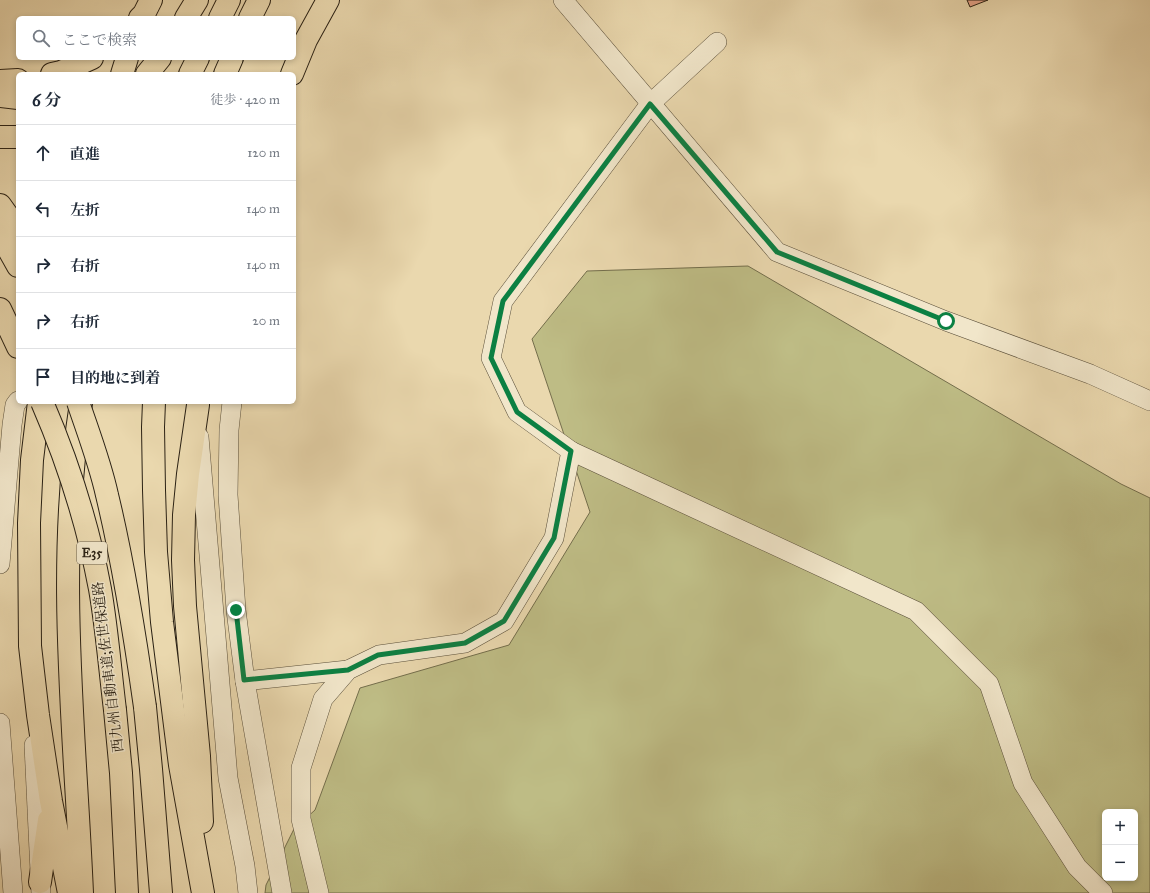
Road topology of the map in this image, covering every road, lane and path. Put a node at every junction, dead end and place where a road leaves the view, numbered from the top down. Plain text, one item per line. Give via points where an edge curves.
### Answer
1 (197, 0) edge
2 (230, 0) edge
3 (259, 0) edge
4 (328, 0) edge
5 (563, 0) edge
6 (187, 16) edge
7 (221, 16) edge
8 (251, 16) edge
9 (717, 42) dead end
10 (88, 60) edge
11 (126, 60) edge
12 (158, 60) edge
13 (197, 60) edge
14 (231, 60) edge
15 (61, 72) edge
16 (123, 72) edge
17 (149, 72) edge
18 (191, 72) edge
19 (226, 72) edge
20 (293, 72) edge
21 (16, 80) edge
22 (0, 81) edge
23 (0, 96) edge
24 (16, 98) edge
25 (650, 104) junction
26 (0, 201) edge
27 (0, 206) edge
28 (16, 212) edge
29 (16, 230) edge
30 (0, 234) edge
31 (16, 262) edge
32 (0, 309) edge
33 (16, 343) edge
34 (1150, 400) edge
35 (16, 404) edge
36 (41, 404) edge
37 (42, 404) edge
38 (79, 404) edge
39 (81, 404) edge
40 (154, 404) edge
41 (199, 404) edge
42 (232, 404) edge
43 (571, 451) junction
44 (0, 564) edge
45 (30, 646) junction
46 (69, 647) junction
47 (348, 670) junction
48 (244, 680) junction
49 (0, 723) edge
50 (51, 801) junction
51 (40, 888) edge
52 (13, 893) edge
53 (68, 893) edge
54 (82, 893) edge
55 (127, 893) edge
56 (161, 893) edge
57 (204, 893) edge
58 (248, 893) edge
59 (282, 893) edge
60 (319, 893) edge
61 (1103, 893) edge

1 - 6 highway
2 - 7 highway
3 - 8 highway
4 - 20 highway via 306,40
5 - 25 street
9 - 25 street
10 - 15 highway
11 - 16 highway
12 - 17 highway
13 - 18 highway
14 - 19 highway
21 - 22 highway
23 - 24 highway
25 - 34 street via 777,252 946,321 1090,374
25 - 43 street via 503,301 491,358 517,412
26 - 28 highway
27 - 29 highway
30 - 31 highway
32 - 33 highway
35 - 44 street via 12,425
36 - 45 highway via 32,460 29,523
37 - 55 highway, 西九州自動車道;佐世保道路 / E35, bridge via 77,496 101,597 121,773
38 - 56 highway, 西九州自動車道;佐世保道路 / E35, bridge via 108,501 134,631 145,707
39 - 46 highway via 70,514
40 - 57 highway via 156,552 162,622 180,765
41 - 57 highway via 188,474 183,560 199,756
41 - 58 street via 200,450 228,778
42 - 48 street via 228,495
43 - 47 street via 554,538 504,621 465,643 378,655
43 - 61 street via 916,612 989,684 1023,783 1077,867
45 - 50 highway
45 - 51 street
46 - 50 highway via 67,700
46 - 54 highway
47 - 48 street
47 - 60 street via 323,699 301,768 301,819
48 - 59 street
49 - 52 street
50 - 51 highway
50 - 53 highway

